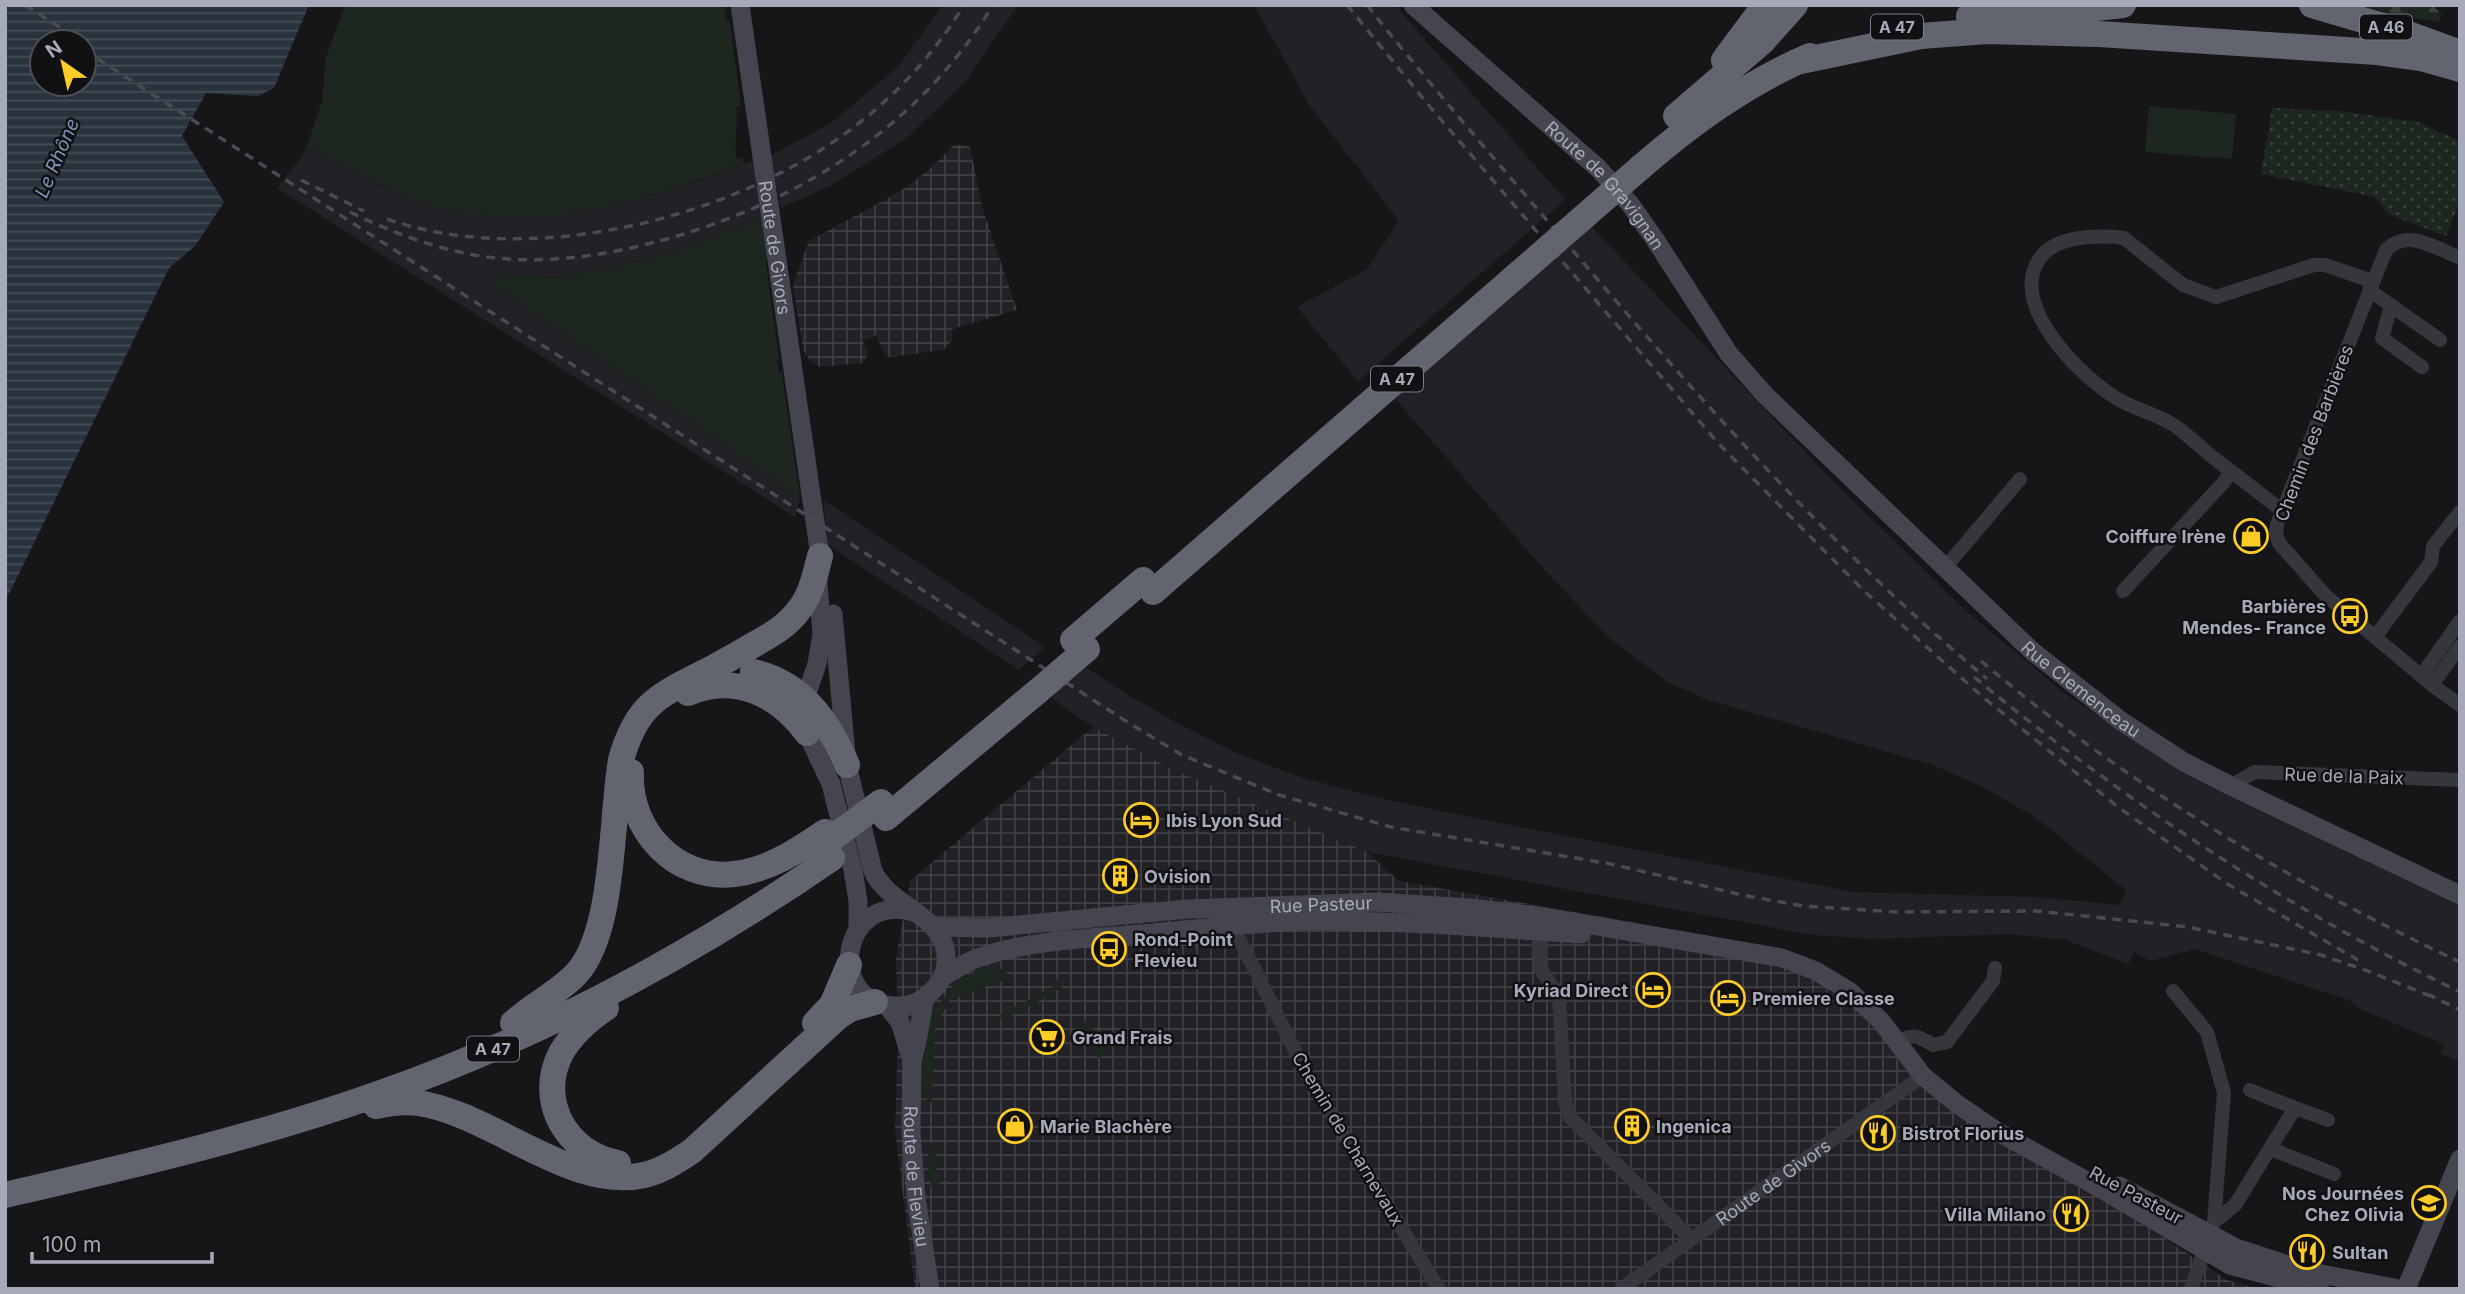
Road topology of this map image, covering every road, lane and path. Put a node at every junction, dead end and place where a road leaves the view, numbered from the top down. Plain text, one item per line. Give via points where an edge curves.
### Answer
1 (740, 5) edge
2 (1413, 5) edge
3 (1765, 5) edge
4 (1795, 5) edge
5 (2043, 5) edge
6 (2123, 5) edge
7 (2312, 5) edge
8 (2002, 12) junction
9 (2460, 53) edge
10 (1796, 62) junction
11 (2460, 69) edge
12 (1665, 125) junction
13 (1636, 161) junction
14 (2460, 258) edge
15 (2371, 285) junction
16 (2391, 306) junction
17 (2440, 340) dead end
18 (2422, 367) dead end
19 (1765, 395) joint
20 (2231, 471) junction
21 (2020, 479) dead end
22 (2282, 511) junction
23 (2460, 512) edge
24 (820, 556) junction
25 (1945, 568) junction
26 (2123, 591) dead end
27 (2460, 621) edge
28 (2375, 637) junction
29 (2460, 646) edge
30 (701, 674) junction
31 (839, 676) junction
32 (2426, 680) junction
33 (1031, 687) junction
34 (775, 700) junction
35 (807, 702) junction
36 (2460, 705) edge
37 (807, 733) junction
38 (847, 765) junction
39 (2460, 780) edge
40 (2233, 787) junction
41 (887, 800) junction
42 (828, 844) junction
43 (2460, 895) edge
44 (914, 912) junction
45 (1233, 917) junction
46 (1539, 924) junction
47 (935, 927) junction
48 (858, 929) junction
49 (714, 936) junction
50 (849, 965) junction
51 (1995, 968) dead end
52 (942, 977) junction
53 (2173, 991) dead end
54 (925, 998) junction
55 (881, 1004) junction
56 (513, 1023) junction
57 (1899, 1042) junction
58 (912, 1061) junction
59 (1923, 1076) junction
60 (2250, 1090) dead end
61 (2295, 1108) junction
62 (2328, 1120) dead end
63 (2271, 1149) junction
64 (2460, 1159) edge
65 (122, 1167) junction
66 (2334, 1174) dead end
67 (5, 1182) edge
68 (5, 1195) edge
69 (2210, 1236) junction
70 (1691, 1239) junction
71 (930, 1289) edge
72 (1439, 1289) edge
73 (1621, 1289) edge
74 (2192, 1289) edge
75 (2320, 1289) edge
76 (2399, 1289) edge
77 (2406, 1289) edge

1 - 24 main road, Route de Givors
2 - 19 main road, Route de Gravignan via 1599,169 1630,204 1729,354
3 - 12 highway, A 47 via 1726,58
4 - 12 highway, A 47 via 1749,54
5 - 8 highway
6 - 8 highway
7 - 9 highway, A 46
8 - 10 highway, A 47 via 1889,29
10 - 11 highway via 1921,36 2018,30 2377,52
10 - 13 highway, A 47 via 1719,105
12 - 13 highway, A 47
13 - 33 highway, A 47
14 - 15 street, Chemin des Barbières via 2412,239 2401,240 2386,250
15 - 16 street
15 - 20 street via 2325,265 2314,265 2216,297 2183,285 2124,238 2071,238 2053,246 2036,262 2030,291 2033,305 2075,364 2116,398 2172,425
15 - 22 street, Chemin des Barbières
16 - 17 street
16 - 18 street via 2382,338
19 - 25 main road, Rue Clemenceau
20 - 22 street
20 - 26 street
21 - 25 street
22 - 28 street, Chemin des Barbières via 2276,533 2279,543 2325,595
23 - 28 street via 2432,546 2431,562
24 - 30 highway via 808,595 791,619
24 - 31 main road via 828,578
24 - 35 main road via 822,634
25 - 40 main road, Rue Clemenceau via 2032,651 2121,721
27 - 32 street
28 - 32 street, Chemin des Barbières
29 - 32 street
30 - 35 highway via 757,673 786,685
30 - 56 highway via 654,701 628,739 619,773 604,910 589,955 571,979
31 - 35 main road via 827,696
31 - 38 main road
32 - 36 street, Chemin des Barbières
33 - 41 highway, A 47
33 - 41 highway, A 47
34 - 35 main road
34 - 37 highway
34 - 42 highway via 751,688 722,684 697,689 664,708 644,732 632,761 631,792 637,816 667,855 714,874 734,874
35 - 37 main road
35 - 38 highway via 833,734
37 - 48 main road via 831,784 847,845 855,879
38 - 44 main road via 873,871 885,889
39 - 40 street, Rue de la Paix via 2255,772
40 - 43 main road, Rue Clemenceau
41 - 42 highway, A 47, bridge
42 - 49 highway, A 47
42 - 56 highway, A 47 via 672,942
44 - 47 main road
44 - 48 main road via 883,911
45 - 46 main road, Rue Pasteur via 1378,902 1469,908
45 - 47 main road, Rue Pasteur via 1187,909 988,929
45 - 52 main road, Rue Pasteur via 1016,949 972,960
45 - 72 street, Chemin de Charnevaux via 1307,1075
46 - 57 main road, Rue Pasteur via 1782,958 1849,991
46 - 70 street via 1541,970 1559,995 1565,1102 1570,1117
47 - 52 main road via 946,951
48 - 50 main road
49 - 50 highway via 587,1022 561,1055 553,1083 557,1116 568,1135 590,1154 615,1163 639,1164 688,1139 826,1012
49 - 65 highway, A 47 via 563,1017 428,1075 327,1111
50 - 55 main road via 858,986
51 - 57 street via 1993,981 1947,1042 1933,1045 1917,1035
52 - 54 main road
53 - 69 street via 2207,1032 2224,1093
54 - 55 main road via 911,1005
54 - 58 main road, Route de Flevieu
55 - 58 main road, Route de Flevieu via 904,1030
55 - 65 highway via 850,1009 839,1016 692,1151 646,1175 596,1174 458,1114 408,1102
56 - 67 highway, A 47 via 333,1092
57 - 59 main road, Rue Pasteur
57 - 69 main road, Rue Pasteur via 2004,1123
58 - 71 main road, Route de Flevieu via 911,1134
59 - 69 main road, Rue Pasteur via 1998,1132 2105,1191
59 - 70 street, Route de Givors
60 - 61 street
61 - 62 street
61 - 63 street
63 - 66 street
63 - 69 street
64 - 77 main road
65 - 68 highway, A 47
69 - 74 street
69 - 75 main road, Rue Pasteur via 2230,1265
69 - 76 main road, Rue Pasteur via 2272,1261
70 - 73 street, Route de Givors

